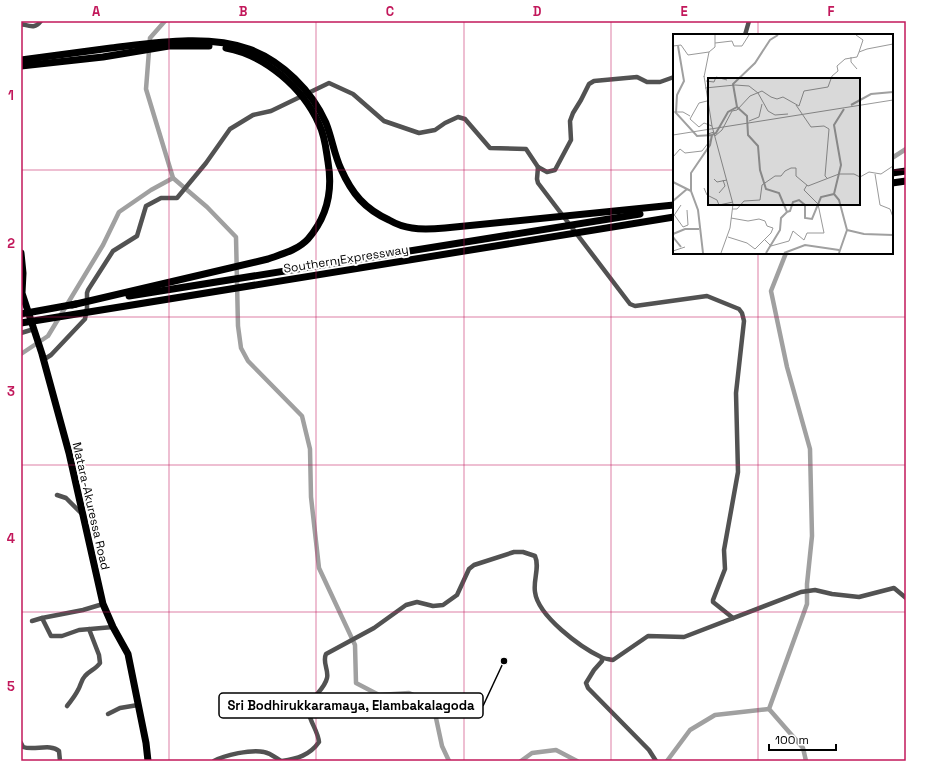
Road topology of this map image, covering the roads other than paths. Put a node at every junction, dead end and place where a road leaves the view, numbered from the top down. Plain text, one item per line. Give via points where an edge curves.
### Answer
1 (41, 21) edge
2 (749, 21) edge
3 (21, 24) edge
4 (745, 34) edge
5 (102, 53) junction
6 (21, 60) edge
7 (21, 66) edge
8 (673, 77) edge
9 (538, 166) junction
10 (906, 171) edge
11 (893, 173) edge
12 (906, 181) edge
13 (893, 183) edge
14 (673, 207) edge
15 (673, 207) edge
16 (673, 217) edge
17 (21, 253) edge
18 (21, 294) edge
19 (72, 305) junction
20 (21, 314) edge
21 (21, 323) edge
22 (35, 331) junction
23 (21, 333) edge
24 (42, 357) junction
25 (57, 495) dead end
26 (82, 514) junction
27 (906, 598) edge
28 (103, 604) junction
29 (42, 618) junction
30 (733, 618) junction
31 (32, 621) dead end
32 (113, 627) junction
33 (89, 629) junction
34 (602, 658) junction
35 (138, 705) junction
36 (67, 706) dead end
37 (108, 714) dead end
38 (21, 743) edge
39 (60, 761) edge
40 (148, 761) edge
41 (214, 761) edge
42 (282, 761) edge
43 (656, 761) edge

1 - 3 street via 38,26 33,27
2 - 4 street
5 - 6 highway
5 - 7 highway
5 - 14 highway via 164,41 194,40 233,45 264,56 282,68 306,91 318,108 326,124 340,169 355,195 376,214 410,228 424,230
5 - 19 highway via 169,46 214,46 252,56 294,87 312,110 325,140 331,178 323,219 308,239 286,253
8 - 9 street via 660,82 647,82 637,78 594,81 589,84 570,121 570,140 555,170 547,172
9 - 24 street via 526,149 490,148 465,119 458,117 435,130 419,132 384,121 353,94 329,83 271,112 253,115 230,129 177,198 161,198 146,206 137,236 113,251 88,290 85,319 51,355
9 - 30 street via 538,183 630,304 635,306 707,296 739,309 742,313 744,320 736,392 738,472 724,550 725,569 713,600
10 - 11 highway
12 - 13 highway
15 - 19 highway, Southern Expressway
16 - 21 highway, Southern Expressway
17 - 18 highway, Matara-Akuressa Road
18 - 22 highway, Matara-Akuressa Road
19 - 20 highway, Southern Expressway
22 - 23 street
22 - 24 highway, Matara-Akuressa Road
24 - 26 highway, Matara-Akuressa Road via 69,453
25 - 26 street via 66,498
26 - 28 highway, Matara-Akuressa Road
27 - 30 street via 894,588 859,597 815,590 801,592
28 - 29 street
28 - 32 highway, Matara-Akuressa Road
29 - 31 street
29 - 33 street via 51,636
30 - 34 street via 684,636 648,636 613,660
32 - 33 street
32 - 35 highway, Matara-Akuressa Road via 128,654
33 - 36 street via 100,663 86,674 76,695
34 - 42 street via 562,631 539,604 534,585 538,560 535,556 523,552 507,554 469,568 457,595 443,605 412,602 374,628 326,654 324,658 327,678 311,700 309,713 319,742 314,749 304,755
34 - 43 street via 586,683 588,688 649,750
35 - 37 street via 120,708
35 - 40 highway, Matara-Akuressa Road
38 - 39 street via 23,747 28,748 56,748
41 - 42 street via 241,752 264,752

